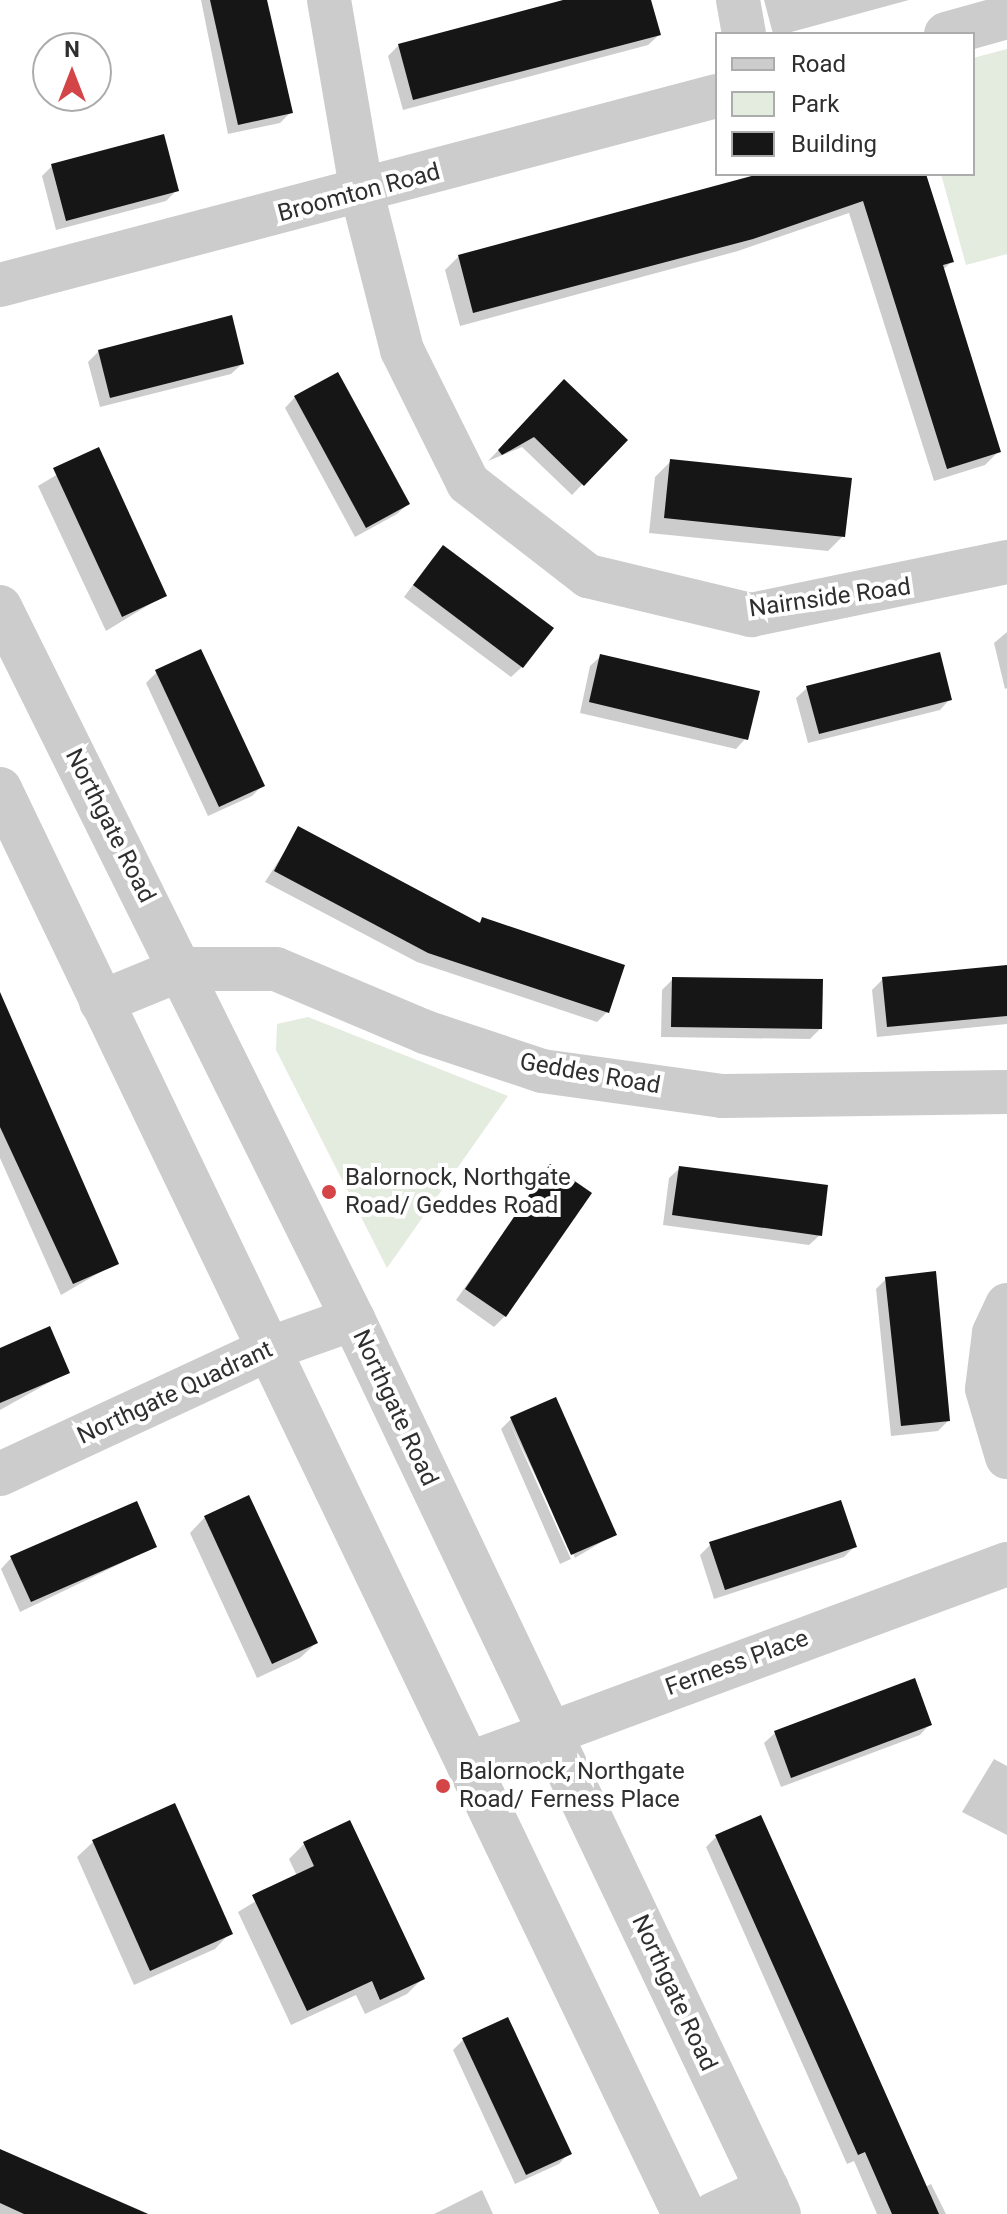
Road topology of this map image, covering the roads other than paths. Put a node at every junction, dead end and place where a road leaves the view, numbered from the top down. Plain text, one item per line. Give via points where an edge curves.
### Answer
1 (329, 0) edge
2 (738, 0) edge
3 (1007, 17) edge
4 (744, 32) edge
5 (953, 32) edge
6 (715, 97) edge
7 (362, 193) junction
8 (0, 285) edge
9 (1007, 562) edge
10 (0, 607) edge
11 (0, 789) edge
12 (182, 969) junction
13 (101, 1002) junction
14 (1007, 1092) edge
15 (1007, 1305) edge
16 (353, 1319) junction
17 (271, 1348) junction
18 (1007, 1457) edge
19 (0, 1474) edge
20 (1007, 1564) edge
21 (549, 1732) junction
22 (468, 1764) junction
23 (773, 2201) edge
24 (684, 2214) edge
25 (714, 2214) edge

1 - 7 street, Nairnside Road
2 - 4 street
3 - 5 street
6 - 7 street, Broomton Road
7 - 8 street, Broomton Road
7 - 9 street, Nairnside Road via 402,350 468,483 588,576 751,615
10 - 12 street, Northgate Road
11 - 13 street
12 - 13 street, Geddes Road
12 - 14 street, Geddes Road via 276,969 425,1032 542,1071 722,1096
12 - 16 street, Northgate Road
13 - 17 street
15 - 18 street via 994,1333 987,1389
16 - 17 street, Northgate Quadrant
16 - 21 street, Northgate Road
17 - 19 street, Northgate Quadrant
17 - 22 street
20 - 21 street, Ferness Place
21 - 22 street, Ferness Place
21 - 23 street, Northgate Road
22 - 24 street
23 - 25 street

